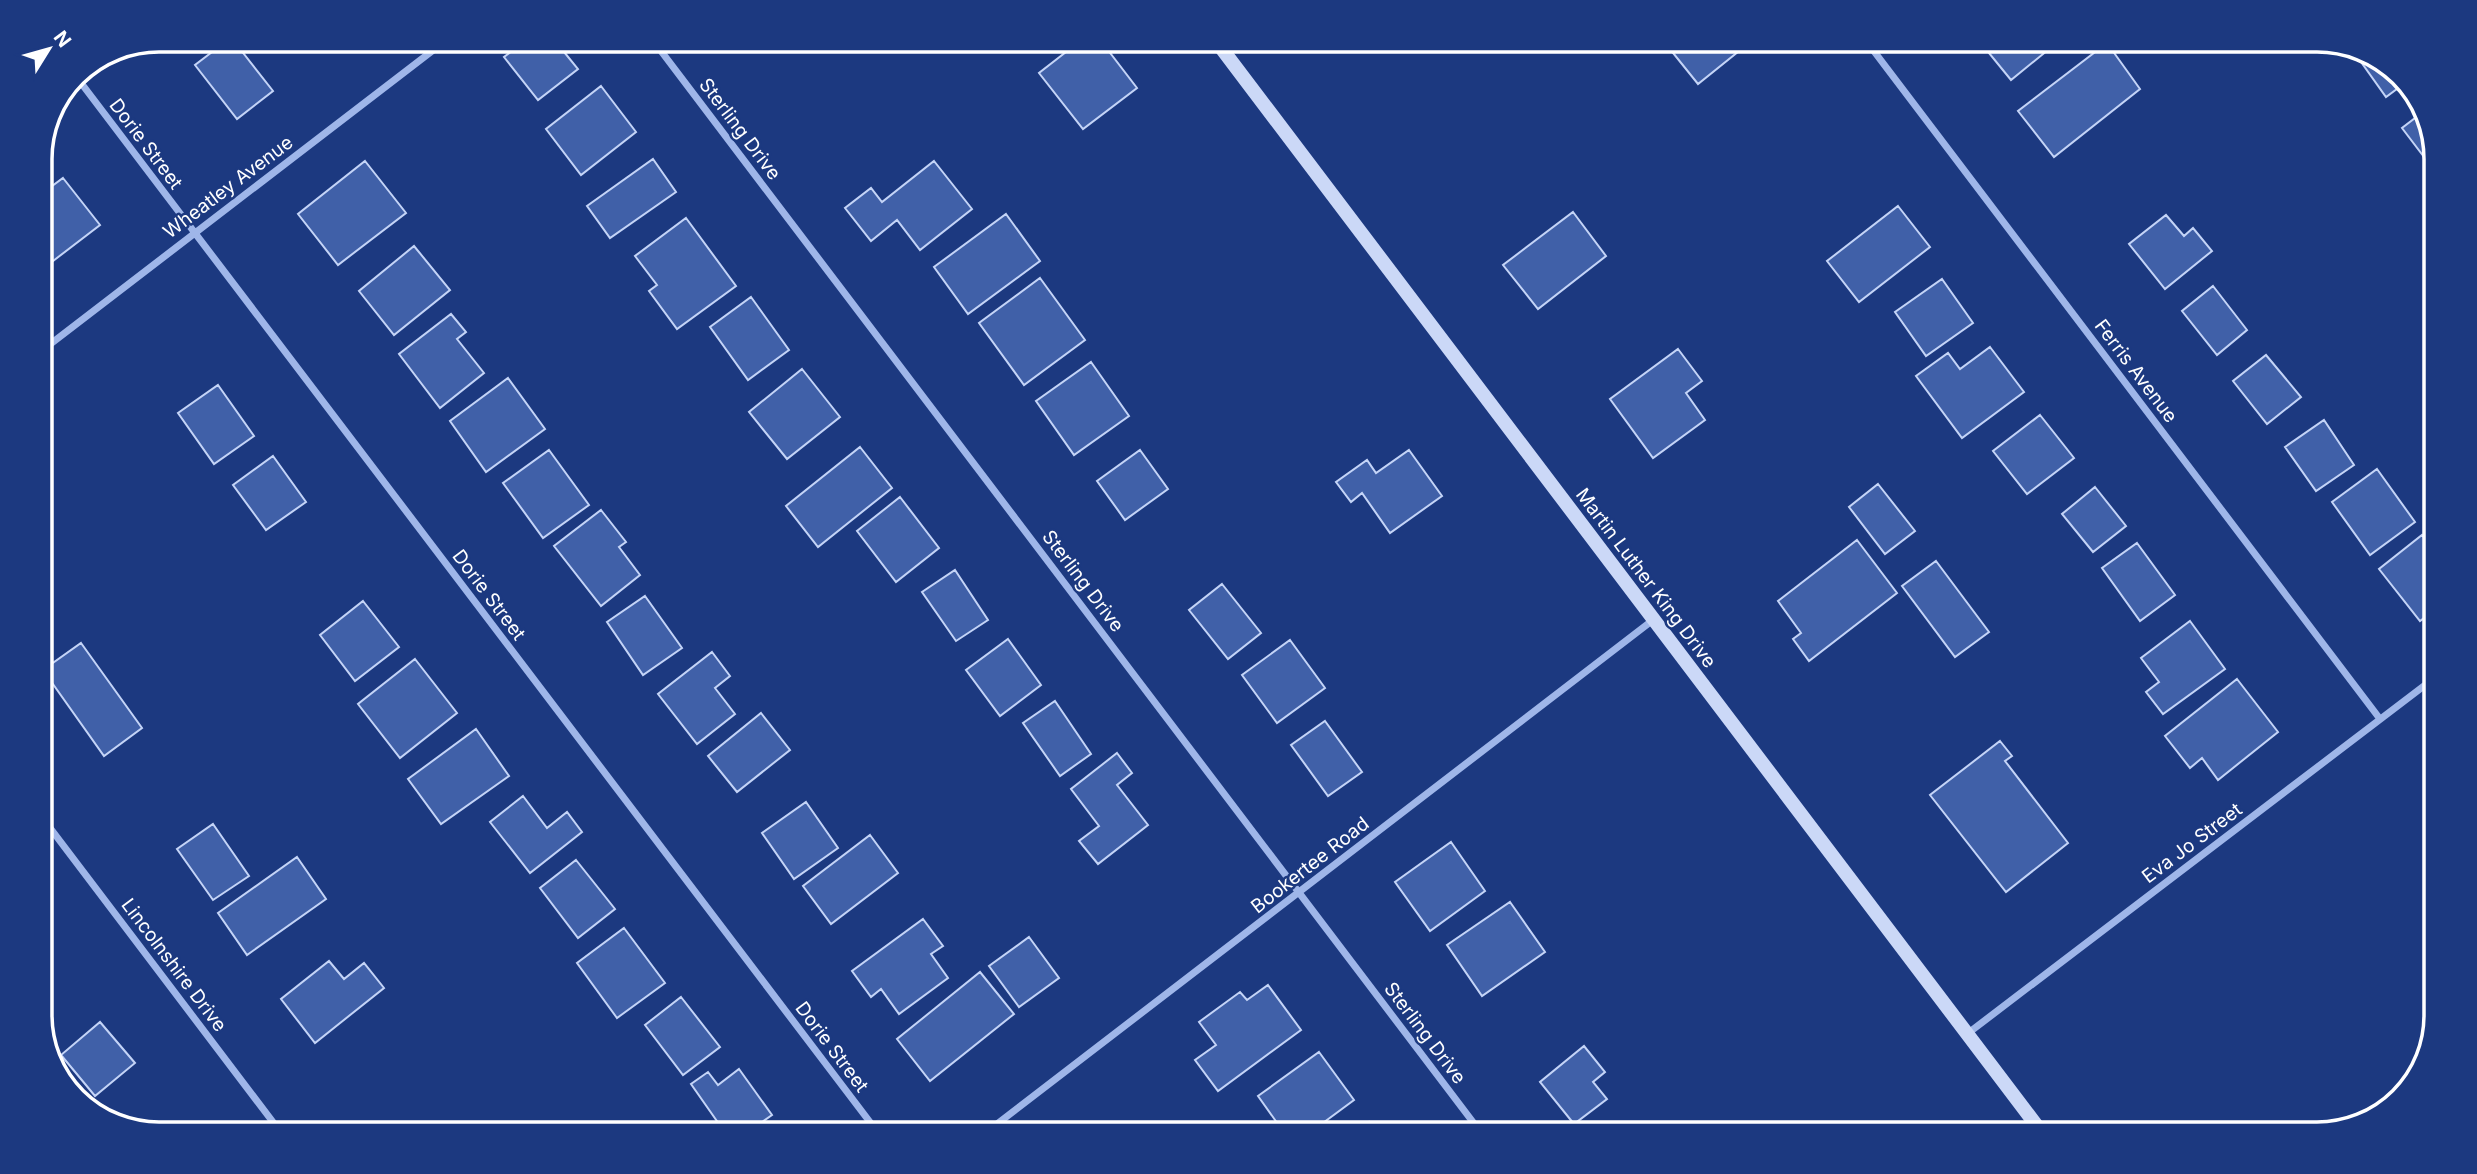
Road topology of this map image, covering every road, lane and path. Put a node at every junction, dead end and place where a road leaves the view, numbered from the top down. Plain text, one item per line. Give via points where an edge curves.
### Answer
1 (431, 52) edge
2 (662, 52) edge
3 (1224, 52) edge
4 (1875, 52) edge
5 (83, 85) edge
6 (194, 233) junction
7 (53, 342) edge
8 (1654, 620) junction
9 (2424, 686) edge
10 (2380, 719) junction
11 (53, 832) edge
12 (1299, 893) junction
13 (1967, 1034) junction
14 (273, 1122) edge
15 (870, 1122) edge
16 (1000, 1122) edge
17 (1473, 1122) edge
18 (2034, 1122) edge

1 - 6 street, Wheatley Avenue
2 - 12 street, Sterling Drive
3 - 8 main road, Martin Luther King Drive
4 - 10 street, Ferris Avenue
5 - 6 street, Dorie Street
6 - 7 street, Wheatley Avenue
6 - 15 street, Dorie Street
8 - 12 street, Bookertee Road
8 - 13 main road, Martin Luther King Drive
9 - 10 street, Eva Jo Street
10 - 13 street, Eva Jo Street
11 - 14 street, Lincolnshire Drive
12 - 16 street, Bookertee Road
12 - 17 street, Sterling Drive
13 - 18 main road, Martin Luther King Drive

